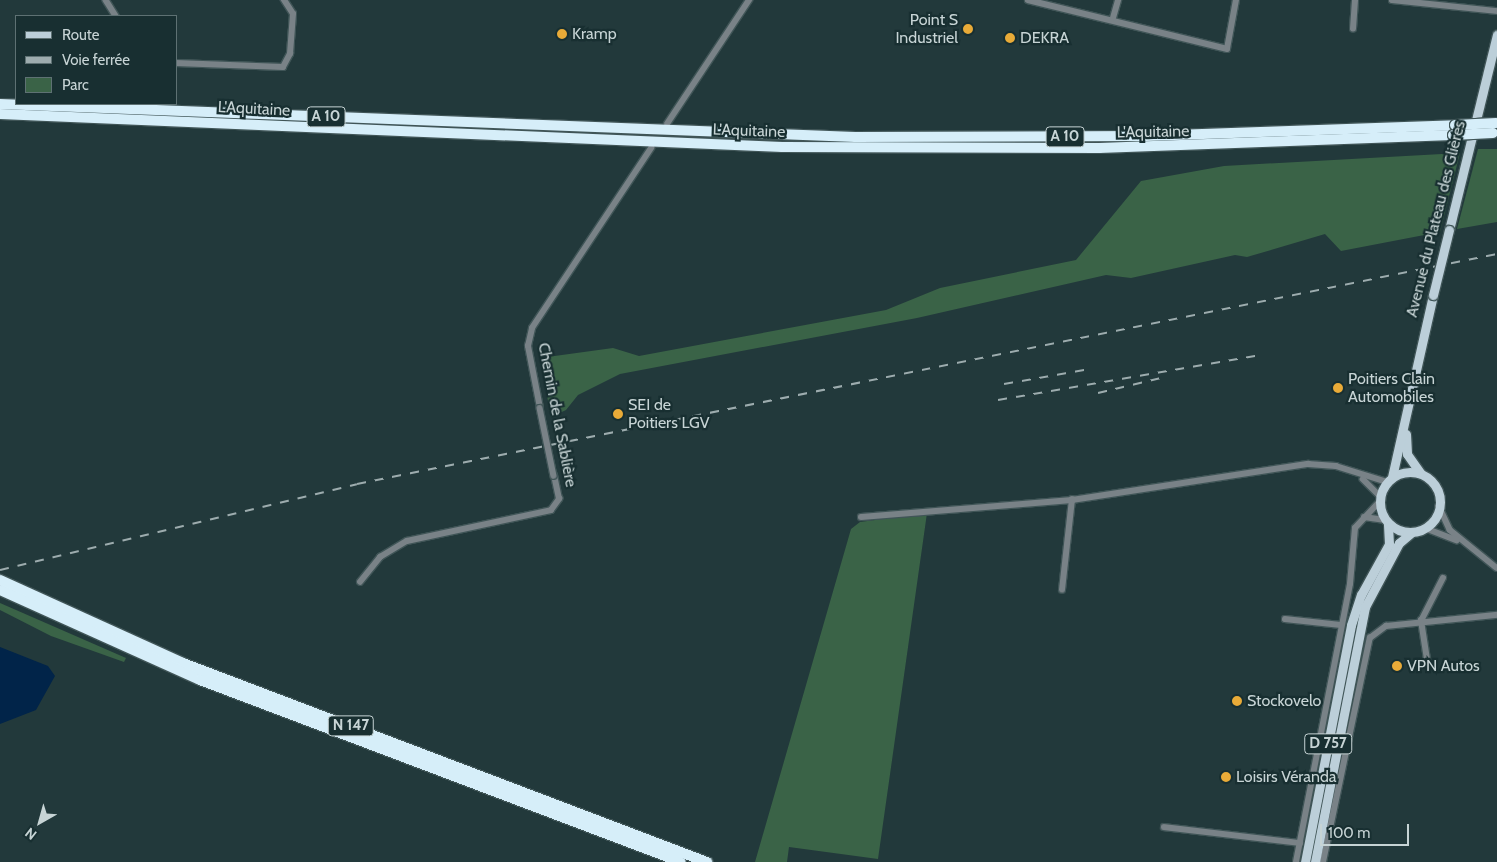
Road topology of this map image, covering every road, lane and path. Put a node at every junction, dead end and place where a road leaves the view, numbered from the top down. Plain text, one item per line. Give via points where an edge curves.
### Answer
1 (106, 0) edge
2 (284, 0) edge
3 (749, 0) edge
4 (1028, 0) edge
5 (1118, 0) edge
6 (1236, 0) edge
7 (1356, 0) edge
8 (1392, 0) edge
9 (1497, 11) edge
10 (115, 15) edge
11 (1113, 18) junction
12 (1354, 29) dead end
13 (1497, 35) edge
14 (178, 63) edge
15 (0, 104) edge
16 (15, 105) edge
17 (26, 105) edge
18 (0, 114) edge
19 (667, 124) dead end
20 (1496, 128) edge
21 (1454, 130) junction
22 (651, 148) dead end
23 (1406, 412) junction
24 (1358, 474) junction
25 (1421, 474) junction
26 (1390, 480) junction
27 (1380, 499) junction
28 (1072, 500) junction
29 (1439, 506) junction
30 (861, 517) dead end
31 (1364, 517) junction
32 (1387, 521) junction
33 (1425, 528) junction
34 (1412, 532) junction
35 (1464, 543) junction
36 (1497, 568) edge
37 (1443, 578) dead end
38 (0, 580) edge
39 (360, 582) dead end
40 (0, 590) edge
41 (1062, 590) dead end
42 (0, 595) edge
43 (19, 600) junction
44 (1497, 615) edge
45 (1285, 619) dead end
46 (1421, 621) junction
47 (1341, 626) junction
48 (1356, 626) junction
49 (1428, 666) dead end
50 (1164, 827) dead end
51 (1300, 843) junction
52 (681, 862) edge
53 (707, 862) edge
54 (1296, 862) edge
55 (1305, 862) edge
56 (1315, 862) edge
57 (1323, 862) edge

1 - 10 street
2 - 14 street via 293,14 290,54 283,67
3 - 19 street
4 - 11 street
5 - 11 street
6 - 11 street via 1226,49
7 - 12 street
8 - 9 street
13 - 23 main road, Avenue du Plateau des Glières, bridge
15 - 16 highway, L'Aquitaine / A 10
17 - 21 highway, L'Aquitaine / A 10 via 845,137 1109,137
18 - 21 highway, L'Aquitaine / A 10 via 782,147 1117,148
20 - 21 highway, L'Aquitaine / A 10, bridge
22 - 39 street, Chemin de la Sablière, bridge via 532,328 528,346 559,499 551,510 407,541 380,557
23 - 25 main road, Avenue du Plateau des Glières via 1407,454
23 - 26 main road, Avenue du Plateau des Glières
24 - 26 street
24 - 27 street
24 - 28 street via 1336,466 1308,464
25 - 26 main road
25 - 29 main road via 1433,484
26 - 27 main road
27 - 31 street
27 - 32 main road
28 - 30 street
28 - 41 street
29 - 33 main road
29 - 35 street via 1446,525
31 - 32 street
31 - 47 street via 1355,528
32 - 34 main road
32 - 48 main road, D 757 via 1389,544 1361,595
33 - 34 main road
33 - 35 street
34 - 48 main road, D 757 via 1399,543 1379,576
35 - 36 street
37 - 46 street
38 - 53 highway, N 147 via 192,666
40 - 43 highway, N 147
42 - 43 highway
43 - 52 highway, N 147 via 200,680
44 - 46 street
45 - 47 street
46 - 49 street
46 - 57 street via 1376,630 1364,650
47 - 51 street
48 - 55 main road, D 757
48 - 56 main road, D 757
50 - 51 street
51 - 54 street

